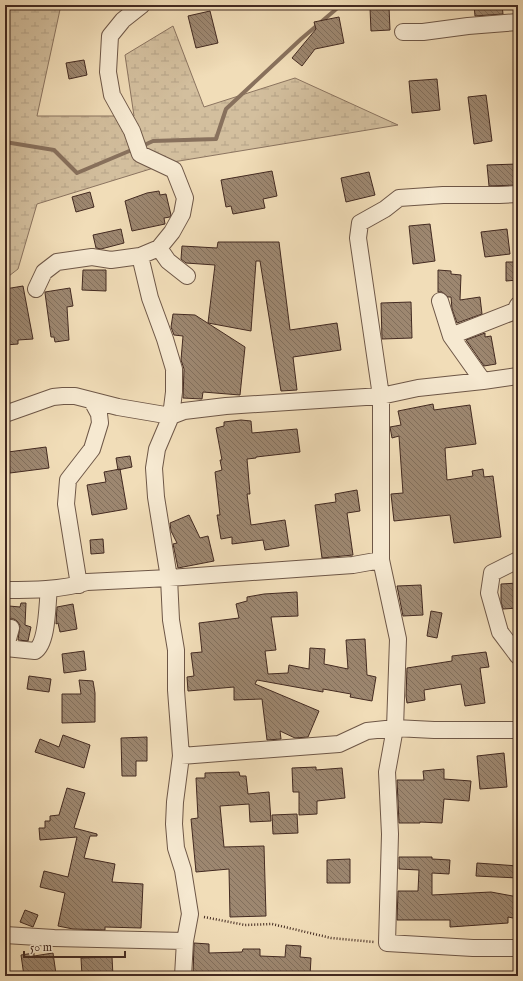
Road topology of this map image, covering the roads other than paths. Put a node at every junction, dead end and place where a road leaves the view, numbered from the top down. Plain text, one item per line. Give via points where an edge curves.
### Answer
1 (142, 5) edge
2 (518, 22) edge
3 (403, 32) dead end
4 (518, 194) edge
5 (159, 248) junction
6 (140, 256) junction
7 (187, 276) dead end
8 (36, 289) dead end
9 (440, 301) dead end
10 (518, 305) edge
11 (451, 336) junction
12 (518, 376) edge
13 (483, 380) junction
14 (381, 396) junction
15 (92, 401) junction
16 (5, 414) edge
17 (171, 416) junction
18 (381, 560) junction
19 (518, 560) edge
20 (169, 578) junction
21 (79, 585) junction
22 (49, 589) junction
23 (5, 590) edge
24 (11, 628) dead end
25 (6, 649) edge
26 (518, 656) edge
27 (395, 728) junction
28 (518, 730) edge
29 (181, 756) junction
30 (5, 935) edge
31 (185, 941) junction
32 (518, 948) edge
33 (183, 976) edge

1 - 5 street via 123,20 110,36 108,72 112,95 132,131 140,154 174,170 185,198 182,214
2 - 3 street
4 - 14 street via 399,198 386,209 360,223 358,238
5 - 6 street
5 - 7 street via 168,261
6 - 8 street via 111,260 92,257 56,262 44,272
6 - 17 street via 150,298 174,369
9 - 11 street
10 - 11 street via 515,310
11 - 13 street
12 - 13 street
13 - 14 street via 418,388
14 - 17 street via 226,406 184,411
14 - 18 street
15 - 16 street via 74,396 58,396
15 - 17 street
15 - 21 street via 99,414 100,424 92,449 68,480 66,504
17 - 20 street via 157,449 154,468
18 - 20 street via 353,565
18 - 27 street via 398,639
19 - 26 street via 492,573 489,593 500,632
20 - 21 street via 87,582
20 - 29 street via 171,620 176,650
21 - 22 street
22 - 23 street
22 - 25 street via 46,624 38,649
24 - 25 street
27 - 28 street
27 - 29 street via 366,731 338,744
27 - 32 street via 387,772 390,834 387,943
29 - 31 street via 174,802 174,824 176,848 183,870 190,914
30 - 31 street
31 - 33 street

